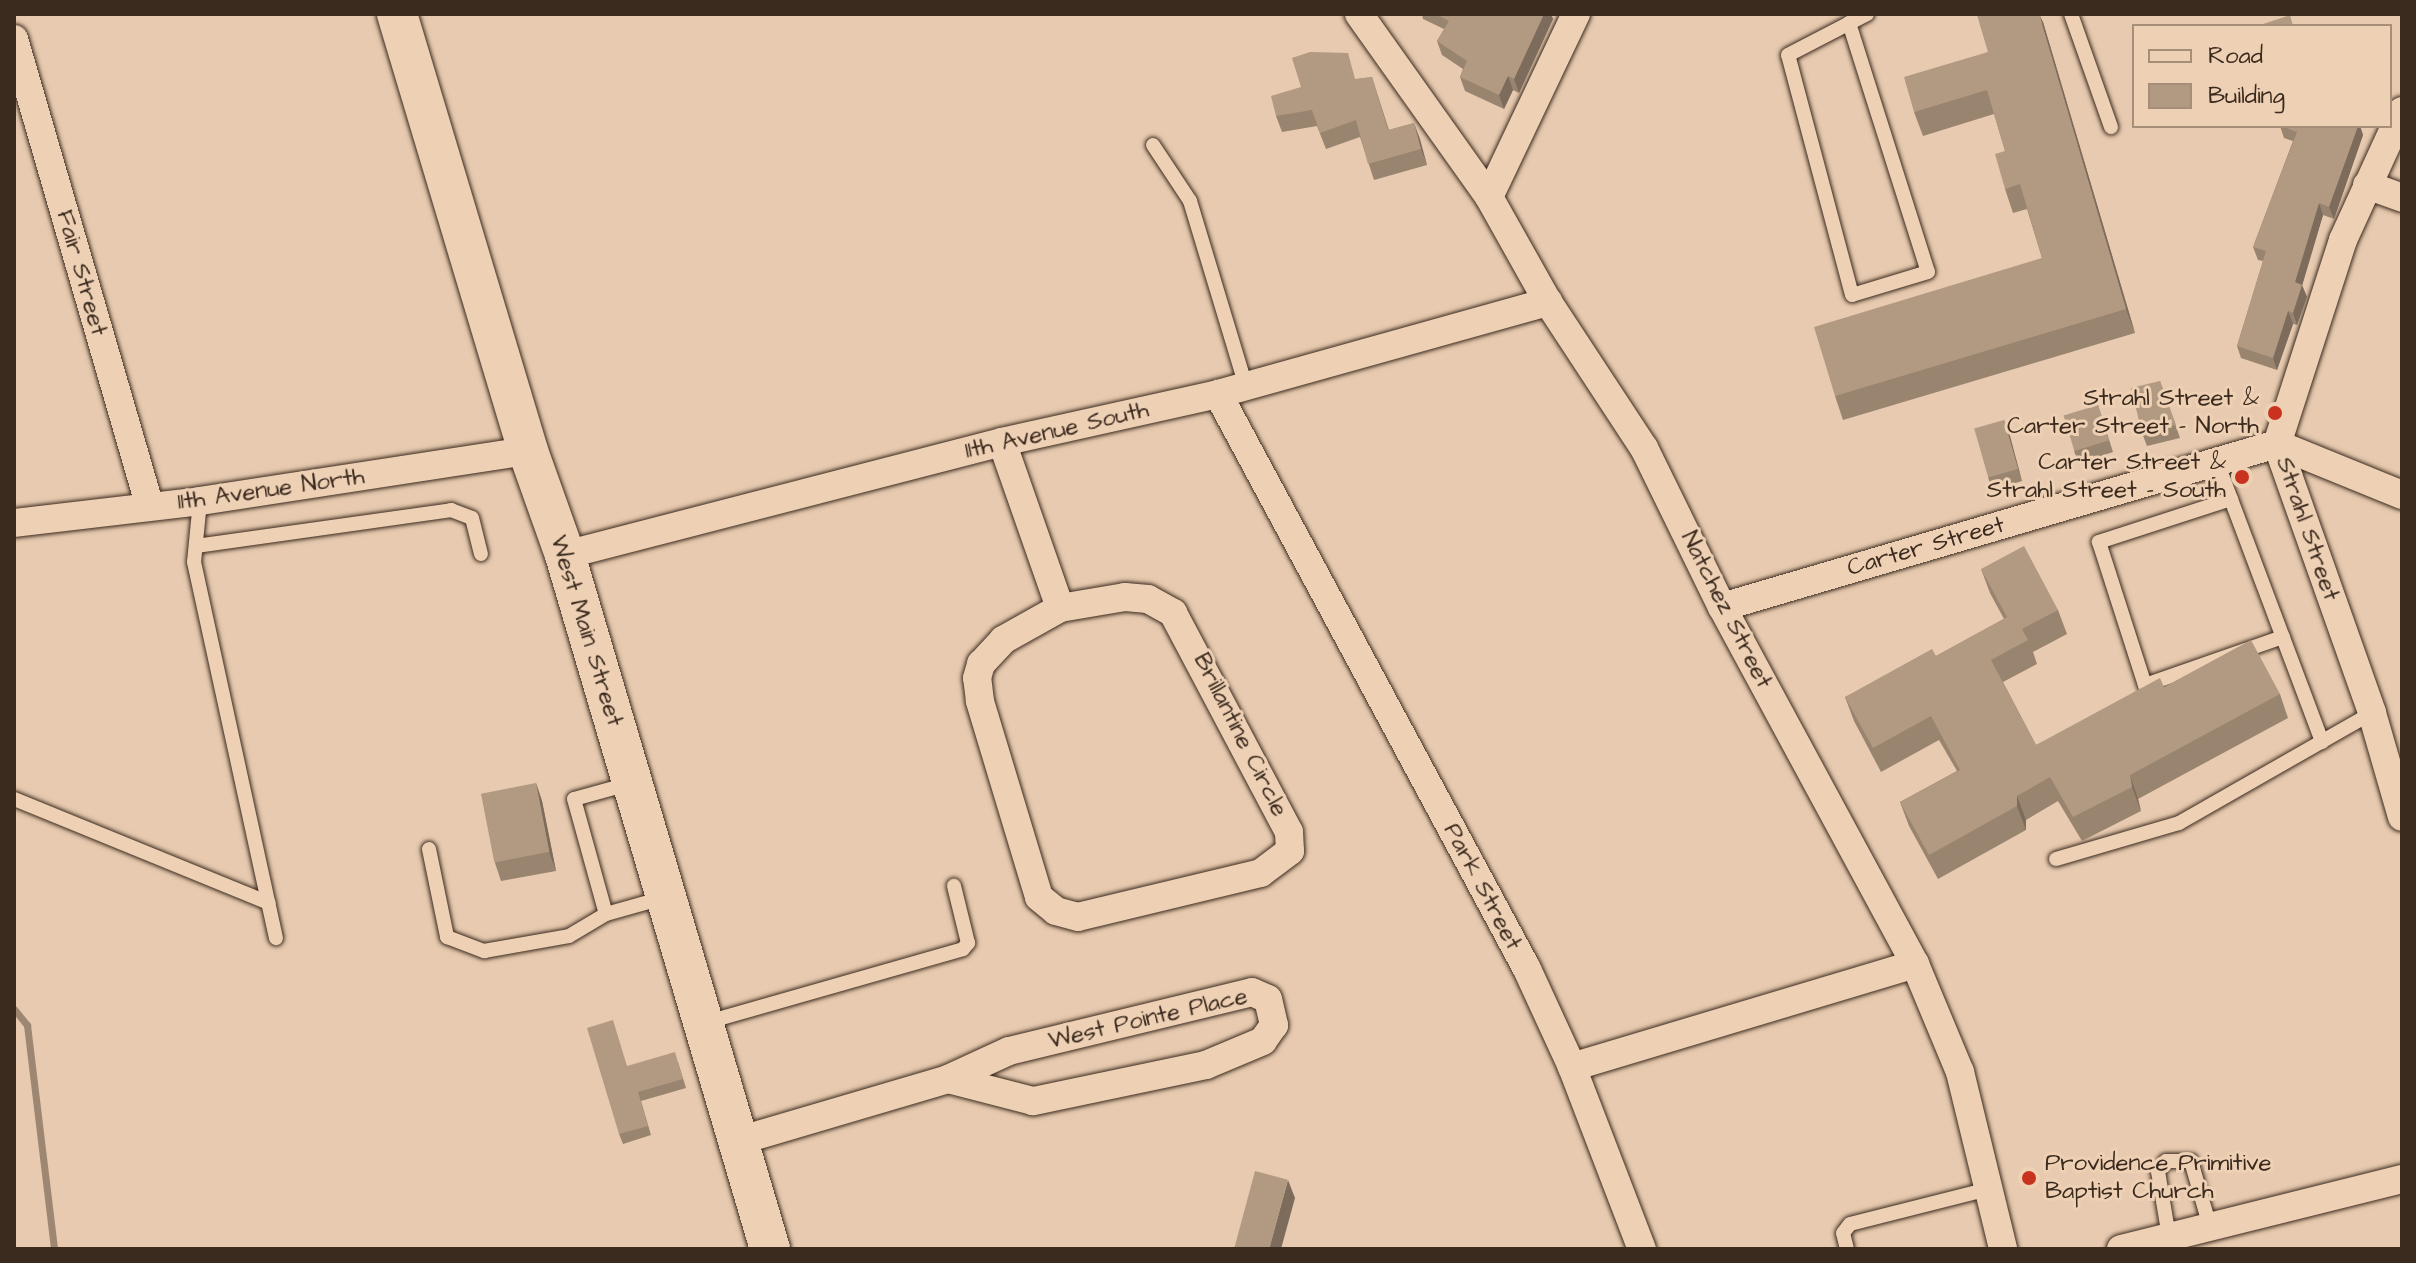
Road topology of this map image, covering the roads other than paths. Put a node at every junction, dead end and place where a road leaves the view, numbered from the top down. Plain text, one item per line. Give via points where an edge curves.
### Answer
1 (397, 14) edge
2 (1359, 14) edge
3 (1576, 14) edge
4 (1867, 14) edge
5 (2071, 14) edge
6 (1849, 23) junction
7 (14, 39) edge
8 (2402, 111) edge
9 (2111, 127) dead end
10 (1153, 145) dead end
11 (2367, 185) junction
12 (1489, 197) junction
13 (2402, 198) edge
14 (1548, 302) junction
15 (1245, 383) junction
16 (1218, 394) junction
17 (1002, 442) junction
18 (2277, 444) junction
19 (528, 451) junction
20 (2217, 462) junction
21 (2402, 495) edge
22 (2231, 499) junction
23 (200, 501) junction
24 (150, 507) junction
25 (14, 523) edge
26 (196, 546) junction
27 (481, 554) dead end
28 (565, 555) junction
29 (1722, 607) junction
30 (1060, 608) junction
31 (2283, 637) junction
32 (2372, 713) junction
33 (2402, 725) edge
34 (2322, 742) junction
35 (632, 783) junction
36 (14, 799) edge
37 (2402, 817) edge
38 (429, 849) dead end
39 (2056, 859) dead end
40 (954, 886) dead end
41 (666, 897) junction
42 (269, 903) junction
43 (606, 914) junction
44 (276, 938) dead end
45 (1915, 964) junction
46 (704, 1024) junction
47 (1572, 1067) junction
48 (948, 1079) junction
49 (738, 1141) junction
50 (2402, 1179) edge
51 (1988, 1189) junction
52 (2210, 1227) junction
53 (2169, 1237) junction
54 (770, 1249) edge
55 (1642, 1249) edge
56 (1847, 1249) edge
57 (2003, 1249) edge
58 (2121, 1249) edge

1 - 19 main road, West Main Street
2 - 12 street, Natchez Street
3 - 12 street
4 - 6 lane
5 - 9 lane
6 - 6 lane via 1788,55 1852,295 1928,272
7 - 24 street, Fair Street
8 - 11 street, Strahl Street
10 - 15 lane via 1190,201
11 - 13 street
11 - 18 street, Strahl Street via 2343,240
12 - 14 street, Natchez Street
14 - 15 street, 11th Avenue South
14 - 29 street, Natchez Street via 1644,448
15 - 16 street, 11th Avenue South
16 - 17 street, 11th Avenue South
16 - 47 street, Park Street via 1527,969
17 - 28 street, 11th Avenue South
17 - 30 street
18 - 20 street, Carter Street
18 - 21 street
18 - 32 street, Strahl Street
19 - 23 street, 11th Avenue North
19 - 28 main road, West Main Street
20 - 22 lane
20 - 29 street, Carter Street
22 - 31 lane
22 - 31 lane via 2099,542 2145,685
23 - 24 street, 11th Avenue North
23 - 26 lane
24 - 25 street, 11th Avenue North
26 - 27 lane via 451,510 472,518
26 - 42 lane via 194,562
28 - 35 main road, West Main Street
29 - 45 street, Natchez Street
30 - 30 street, Brillantine Circle via 1125,597 1148,599 1173,613 1289,832 1290,851 1261,873 1078,917 1056,911 1039,897 977,678 981,664 1003,640
31 - 34 lane
32 - 33 street
32 - 34 lane
32 - 37 street, Strahl Street
34 - 39 lane via 2179,823
35 - 41 main road, West Main Street
35 - 43 lane via 574,799
36 - 42 lane
38 - 43 lane via 447,937 484,951 569,936
40 - 46 lane via 968,943 963,949
41 - 43 lane
41 - 46 main road, West Main Street
42 - 44 lane
45 - 47 street
45 - 51 street, Natchez Street via 1960,1072
46 - 49 main road, West Main Street
47 - 55 street, Park Street
48 - 48 street, West Pointe Place via 1033,1101 1206,1065 1263,1041 1274,1025 1268,999 1252,992 1009,1051
48 - 49 street, West Pointe Place
49 - 54 main road, West Main Street
50 - 52 street
51 - 56 lane via 1850,1224 1843,1233
51 - 57 street, Natchez Street
52 - 53 street
52 - 53 lane via 2191,1161 2166,1161 2158,1171
53 - 58 street

